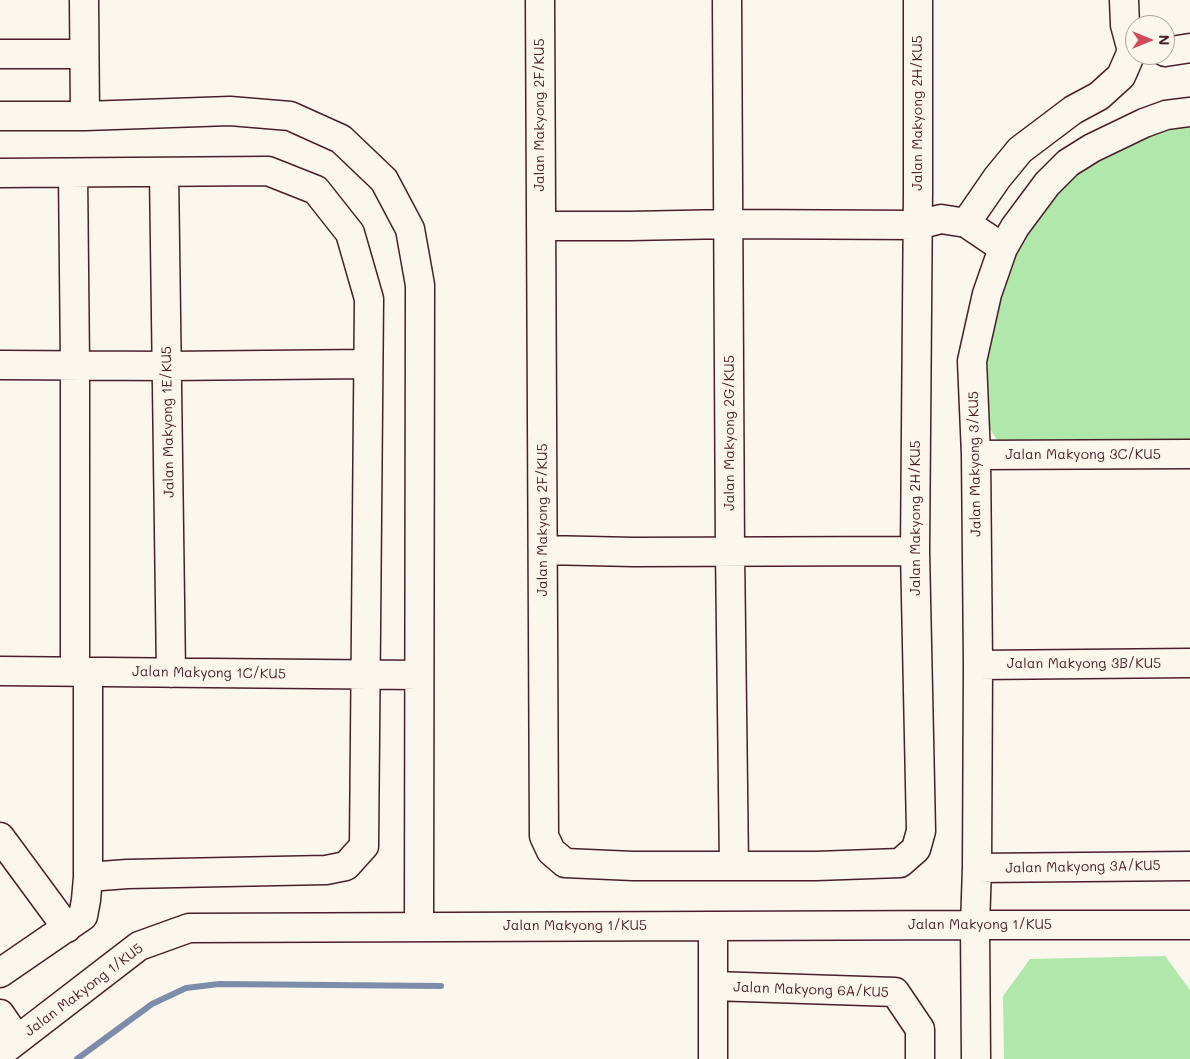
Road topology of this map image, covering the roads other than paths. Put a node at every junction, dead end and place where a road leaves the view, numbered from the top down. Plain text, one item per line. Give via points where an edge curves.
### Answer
1 (84, 0) edge
2 (540, 0) edge
3 (727, 0) edge
4 (918, 0) edge
5 (1124, 0) edge
6 (1125, 25) edge
7 (1190, 48) edge
8 (1175, 50) edge
9 (0, 54) edge
10 (84, 54) junction
11 (1126, 65) edge
12 (1190, 112) edge
13 (0, 116) edge
14 (85, 116) junction
15 (164, 172) junction
16 (0, 173) edge
17 (73, 173) junction
18 (966, 223) junction
19 (729, 224) junction
20 (918, 225) junction
21 (541, 226) junction
22 (1003, 248) junction
23 (368, 364) junction
24 (0, 365) edge
25 (75, 365) junction
26 (167, 366) junction
27 (1190, 454) edge
28 (976, 455) junction
29 (543, 550) junction
30 (730, 551) junction
31 (915, 551) junction
32 (1190, 663) edge
33 (978, 665) junction
34 (0, 671) edge
35 (81, 672) junction
36 (171, 673) junction
37 (365, 674) junction
38 (419, 675) junction
39 (0, 837) edge
40 (734, 866) junction
41 (1190, 866) edge
42 (976, 868) junction
43 (88, 877) junction
44 (975, 924) junction
45 (1190, 925) edge
46 (713, 926) junction
47 (419, 927) junction
48 (67, 928) junction
49 (0, 973) edge
50 (713, 986) junction
51 (0, 1014) edge
52 (9, 1046) edge
53 (713, 1059) edge
54 (920, 1059) edge
55 (976, 1059) edge

1 - 10 street
2 - 21 street, Jalan Makyong 2F/KU5
3 - 19 street, Jalan Makyong 2G/KU5
4 - 20 street, Jalan Makyong 2H/KU5
5 - 6 street
7 - 8 street
9 - 10 street
10 - 14 street
11 - 18 street via 1121,76 1100,96 1072,110 1020,150
12 - 22 street, Jalan Makyong 3/KU5 via 1166,115 1144,123 1092,148 1068,164 1047,184
13 - 14 street
14 - 38 street via 230,111 290,116 341,139 384,180 410,229 420,285
15 - 17 street
15 - 23 street via 268,172 316,190 350,232 369,299
15 - 26 street, Jalan Makyong 1E/KU5
16 - 17 street
17 - 25 street
18 - 20 street via 941,219
18 - 22 street
19 - 20 street
19 - 21 street
19 - 30 street, Jalan Makyong 2G/KU5
20 - 31 street, Jalan Makyong 2H/KU5
21 - 29 street, Jalan Makyong 2F/KU5
22 - 28 street, Jalan Makyong 3/KU5 via 987,294 972,361
23 - 26 street
23 - 37 street
24 - 25 street
25 - 26 street
25 - 35 street
26 - 36 street, Jalan Makyong 1E/KU5
27 - 28 street, Jalan Makyong 3C/KU5
28 - 33 street, Jalan Makyong 3/KU5
29 - 30 street
29 - 40 street, Jalan Makyong 2F/KU5 via 544,836 551,851 565,863
30 - 31 street
30 - 40 street, Jalan Makyong 2G/KU5
31 - 40 street, Jalan Makyong 2H/KU5 via 921,831 916,849 900,863
32 - 33 street, Jalan Makyong 3B/KU5
33 - 42 street, Jalan Makyong 3/KU5
34 - 35 street, Jalan Makyong 1C/KU5
35 - 36 street, Jalan Makyong 1C/KU5
35 - 43 street
36 - 37 street, Jalan Makyong 1C/KU5
37 - 38 street, Jalan Makyong 1C/KU5
37 - 43 street via 364,846 346,866 326,870
38 - 47 street
39 - 48 street
41 - 42 street, Jalan Makyong 3A/KU5
42 - 44 street, Jalan Makyong 3/KU5
43 - 48 street via 83,916
44 - 45 street, Jalan Makyong 1/KU5
44 - 46 street, Jalan Makyong 1/KU5
44 - 55 street, Jalan Makyong 3/KU5
46 - 47 street, Jalan Makyong 1/KU5
46 - 50 street
47 - 52 street, Jalan Makyong 1/KU5 via 189,928 139,946
48 - 49 street
50 - 53 street
50 - 54 street, Jalan Makyong 6A/KU5 via 895,992 920,1029
51 - 52 street

